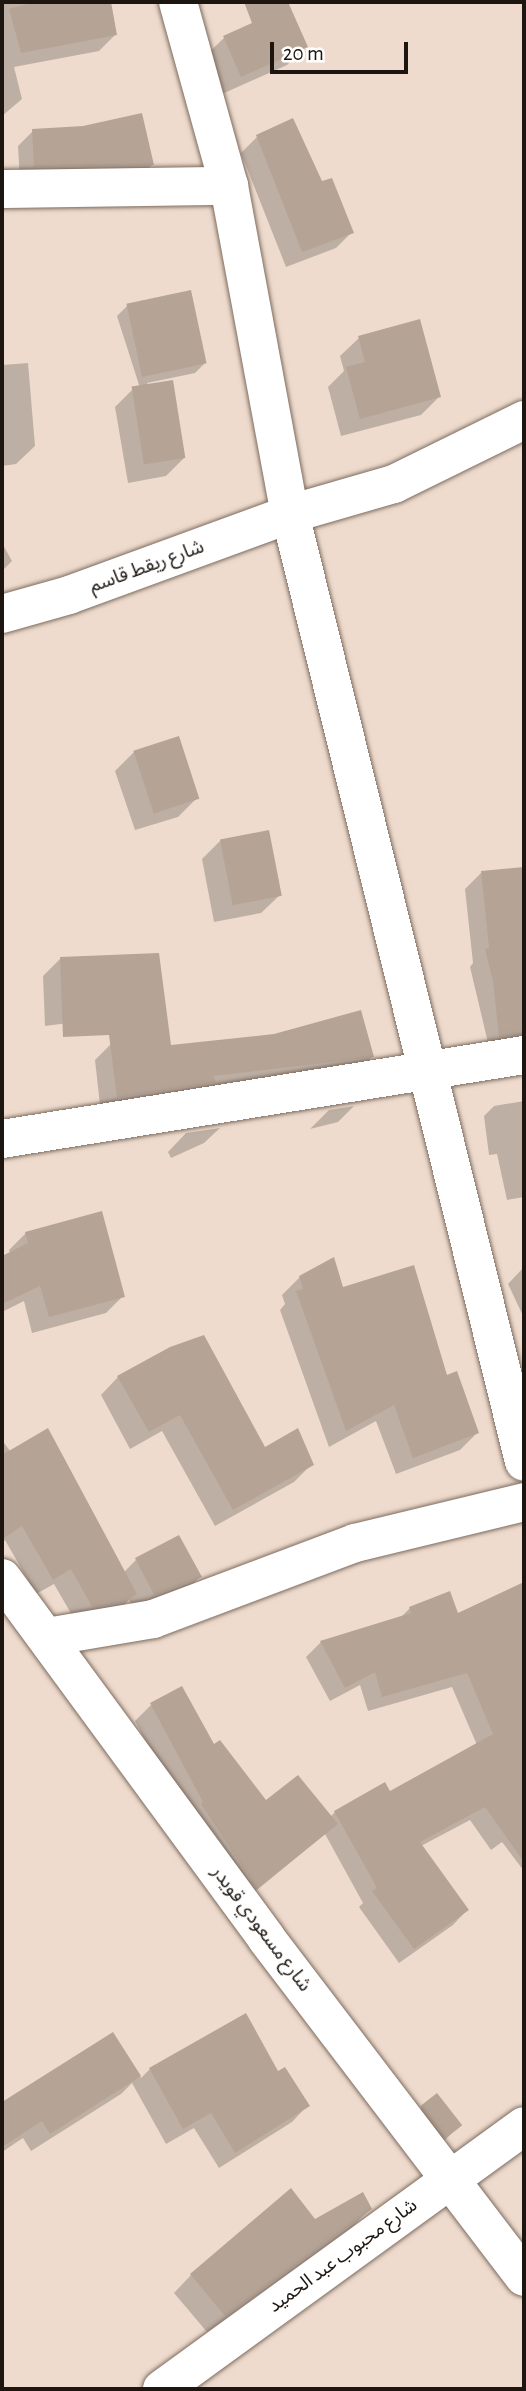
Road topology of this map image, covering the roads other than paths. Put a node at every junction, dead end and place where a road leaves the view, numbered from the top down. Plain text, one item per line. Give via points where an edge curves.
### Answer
1 (178, 2) edge
2 (229, 186) junction
3 (2, 189) edge
4 (524, 420) edge
5 (290, 514) junction
6 (2, 614) edge
7 (524, 1055) edge
8 (425, 1070) junction
9 (2, 1139) edge
10 (524, 1462) edge
11 (524, 1502) edge
12 (2, 1578) edge
13 (47, 1637) junction
14 (524, 2126) edge
15 (450, 2177) junction
16 (524, 2277) edge
17 (162, 2389) edge

1 - 2 street
2 - 3 street
2 - 5 street
4 - 5 street, شارع ريقط قاسم via 394,484
5 - 6 street, شارع ريقط قاسم via 69,596
5 - 8 street
7 - 8 street
8 - 9 street
8 - 10 street
11 - 13 street via 355,1543 153,1619
12 - 13 street, شارع مسعودي قويدر
13 - 15 street, شارع مسعودي قويدر via 266,1938
14 - 15 street, شارع محبوب عبد الحميد
15 - 16 street, شارع مسعودي قويدر
15 - 17 street, شارع محبوب عبد الحميد

